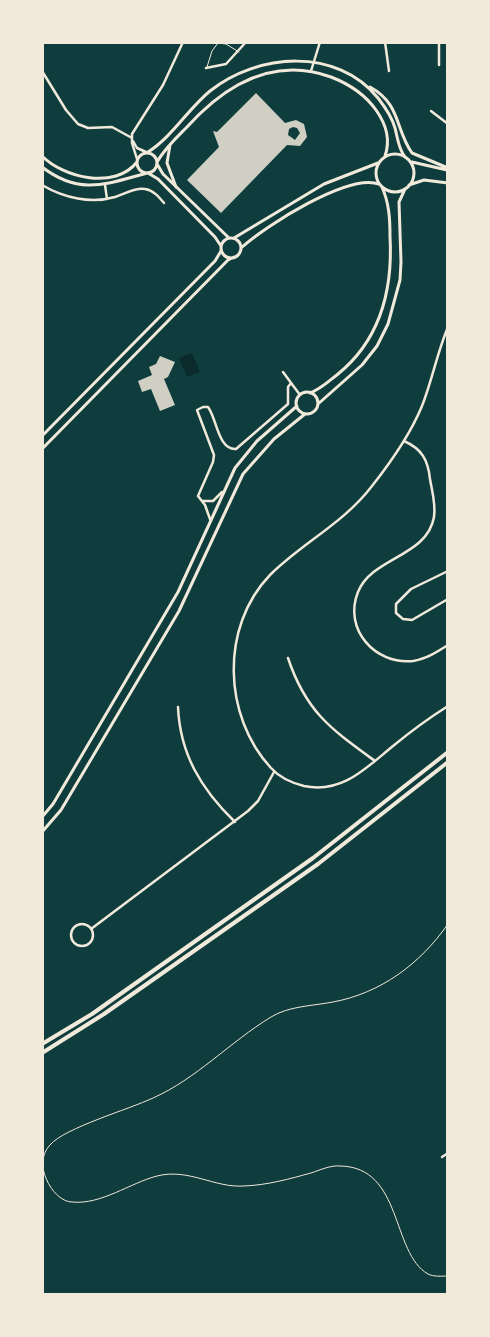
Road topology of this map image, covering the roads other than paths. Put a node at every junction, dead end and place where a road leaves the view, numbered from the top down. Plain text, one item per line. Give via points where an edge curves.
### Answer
1 (183, 42) edge
2 (246, 42) edge
3 (320, 42) edge
4 (385, 42) edge
5 (439, 42) edge
6 (239, 52) junction
7 (313, 62) junction
8 (439, 65) dead end
9 (206, 68) joint
10 (310, 70) junction
11 (42, 71) edge
12 (389, 71) dead end
13 (362, 82) junction
14 (431, 111) dead end
15 (448, 124) edge
16 (132, 138) junction
17 (170, 145) junction
18 (147, 152) junction
19 (42, 156) edge
20 (385, 156) junction
21 (405, 156) junction
22 (409, 160) junction
23 (137, 161) junction
24 (157, 163) junction
25 (378, 163) junction
26 (42, 167) edge
27 (448, 169) edge
28 (147, 173) junction
29 (448, 182) edge
30 (42, 185) edge
31 (105, 185) junction
32 (381, 186) junction
33 (409, 186) junction
34 (176, 187) junction
35 (405, 189) junction
36 (107, 199) junction
37 (164, 203) dead end
38 (228, 238) junction
39 (234, 238) junction
40 (221, 246) junction
41 (241, 248) junction
42 (221, 251) junction
43 (234, 258) junction
44 (448, 327) edge
45 (282, 372) dead end
46 (291, 383) junction
47 (310, 392) junction
48 (300, 395) junction
49 (318, 404) junction
50 (297, 406) junction
51 (306, 414) junction
52 (42, 436) edge
53 (404, 441) junction
54 (42, 450) edge
55 (222, 492) junction
56 (202, 501) junction
57 (210, 520) junction
58 (448, 571) edge
59 (448, 599) edge
60 (448, 645) edge
61 (288, 658) dead end
62 (448, 706) edge
63 (178, 707) dead end
64 (448, 752) edge
65 (376, 761) junction
66 (448, 762) edge
67 (274, 771) junction
68 (42, 817) edge
69 (234, 822) junction
70 (42, 832) edge
71 (448, 924) edge
72 (91, 929) junction
73 (42, 1044) edge
74 (42, 1053) edge
75 (448, 1153) edge
76 (442, 1157) dead end
77 (448, 1276) edge

1 - 16 street via 169,74
2 - 6 street
3 - 7 street
4 - 12 street
5 - 8 street
6 - 9 street via 226,64
6 - 9 lane via 218,43
7 - 10 street
7 - 13 main road
7 - 18 main road via 275,63 235,76 210,92 157,146
10 - 17 main road via 277,71 239,83 208,105
10 - 20 main road via 353,87 372,104 386,130 388,146
11 - 16 street via 78,124 88,128 114,127
13 - 21 main road via 388,113 399,148
13 - 27 main road via 376,90 394,110 412,153
14 - 15 street
16 - 18 street via 135,145
16 - 23 street
17 - 24 main road
17 - 34 main road via 168,168
18 - 23 main road
18 - 24 main road via 154,155
19 - 23 main road via 62,170 88,178 120,173
20 - 21 main road
20 - 25 main road
21 - 22 main road
22 - 27 main road via 427,167
22 - 33 main road via 414,173
23 - 28 main road via 140,170
24 - 28 main road via 153,171
24 - 34 main road
25 - 32 main road via 376,176
25 - 39 main road via 324,184
26 - 31 main road via 71,183
28 - 31 main road
28 - 40 main road via 158,179 216,236
29 - 33 main road via 424,180
30 - 36 street via 79,199
31 - 36 street
32 - 35 main road via 392,192
32 - 41 main road via 361,182 328,193 272,225
32 - 47 main road via 389,205 392,262 383,308 369,341 355,358 321,387
33 - 35 main road
34 - 38 main road
35 - 49 main road via 399,202 400,280 388,324 366,360
36 - 37 street via 144,188
38 - 39 main road
38 - 40 main road
39 - 41 main road
40 - 42 main road
41 - 43 main road
42 - 43 main road
42 - 52 main road via 215,262
43 - 54 main road via 228,260
44 - 53 street via 423,404
45 - 46 street
46 - 48 street
46 - 56 street via 288,404 236,449 224,443 208,407 198,410 214,458 198,492
47 - 48 main road
47 - 49 main road via 316,396
48 - 50 main road
49 - 51 main road via 315,411
50 - 51 main road
50 - 55 main road via 249,450
51 - 70 main road via 274,439 242,474 178,611 61,810
53 - 60 street via 419,450 427,462 434,506 432,524 418,544 366,578 357,594 354,612 358,630 368,646 391,659 424,658
53 - 67 street via 357,504 338,523 277,569 261,586 248,609 235,653 234,689 244,724
55 - 56 street via 210,502
55 - 57 main road
56 - 57 street
57 - 68 main road via 170,606 53,804
58 - 59 street via 411,589 396,604 396,613 403,619 412,620
61 - 65 street via 300,687 322,721
62 - 65 street
63 - 69 street via 180,730 193,770 205,790
64 - 73 main road via 313,858 92,1014
65 - 67 street via 342,784 320,788 297,784
66 - 74 main road via 318,864 104,1014
67 - 69 street via 258,800
69 - 72 street
71 - 77 lane via 414,963 371,991 346,1000 303,1006 273,1016 155,1098 65,1134 50,1144 44,1155 43,1174 53,1191 70,1203 88,1202 158,1176 191,1175 240,1187 268,1185 338,1165 354,1167 366,1173 386,1194 410,1252 420,1267 436,1277
72 - 72 street via 86,924 78,925 73,930 73,940 78,945 89,943 93,935
75 - 76 street

